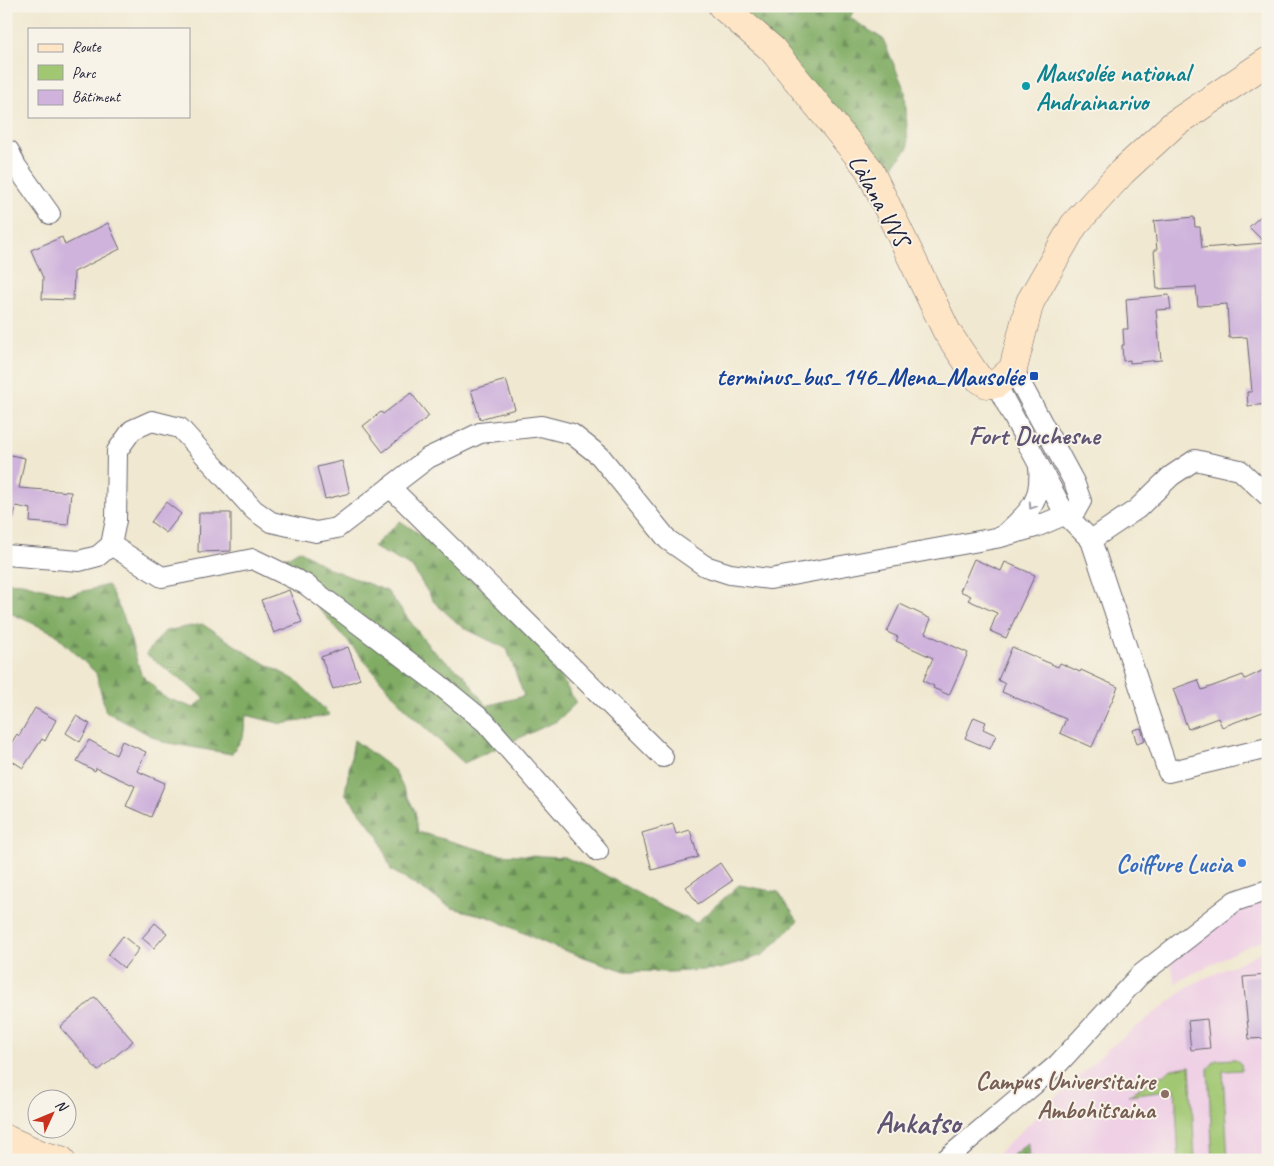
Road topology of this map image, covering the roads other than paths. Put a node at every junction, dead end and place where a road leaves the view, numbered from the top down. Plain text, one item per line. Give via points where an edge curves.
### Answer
1 (722, 6) edge
2 (1268, 61) edge
3 (6, 151) edge
4 (50, 214) dead end
5 (1004, 376) junction
6 (1039, 464) junction
7 (390, 487) junction
8 (1268, 496) edge
9 (1065, 514) junction
10 (1001, 537) junction
11 (1091, 540) junction
12 (111, 545) junction
13 (6, 555) edge
14 (1268, 748) edge
15 (664, 757) dead end
16 (598, 851) dead end
17 (1268, 890) edge
18 (6, 1139) edge
19 (61, 1160) edge
20 (945, 1160) edge

1 - 5 main road, Làlana VVS via 772,49 869,169 947,332 978,378 987,384
2 - 5 main road via 1173,125 1122,172 1074,225 1030,302
3 - 4 street
5 - 6 street
5 - 9 street via 1074,482 1081,501 1076,510
6 - 9 street
6 -> 10 street via 1038,496 1023,517
7 - 10 street via 428,458 480,433 541,426 572,434 600,456 668,540 705,566 730,574 770,579
7 - 12 street via 338,528 316,532 271,522 254,510 180,428 152,421 132,430 117,451 116,520
7 - 15 street
8 - 11 street via 1240,470 1195,460 1170,476 1137,508
9 - 10 street
9 - 11 street
11 - 14 street via 1168,772
12 - 13 street via 98,556 79,561
12 - 16 street via 162,577 253,559 305,584 484,722
17 - 20 street via 1235,901 1139,976 1058,1064
18 - 19 main road

